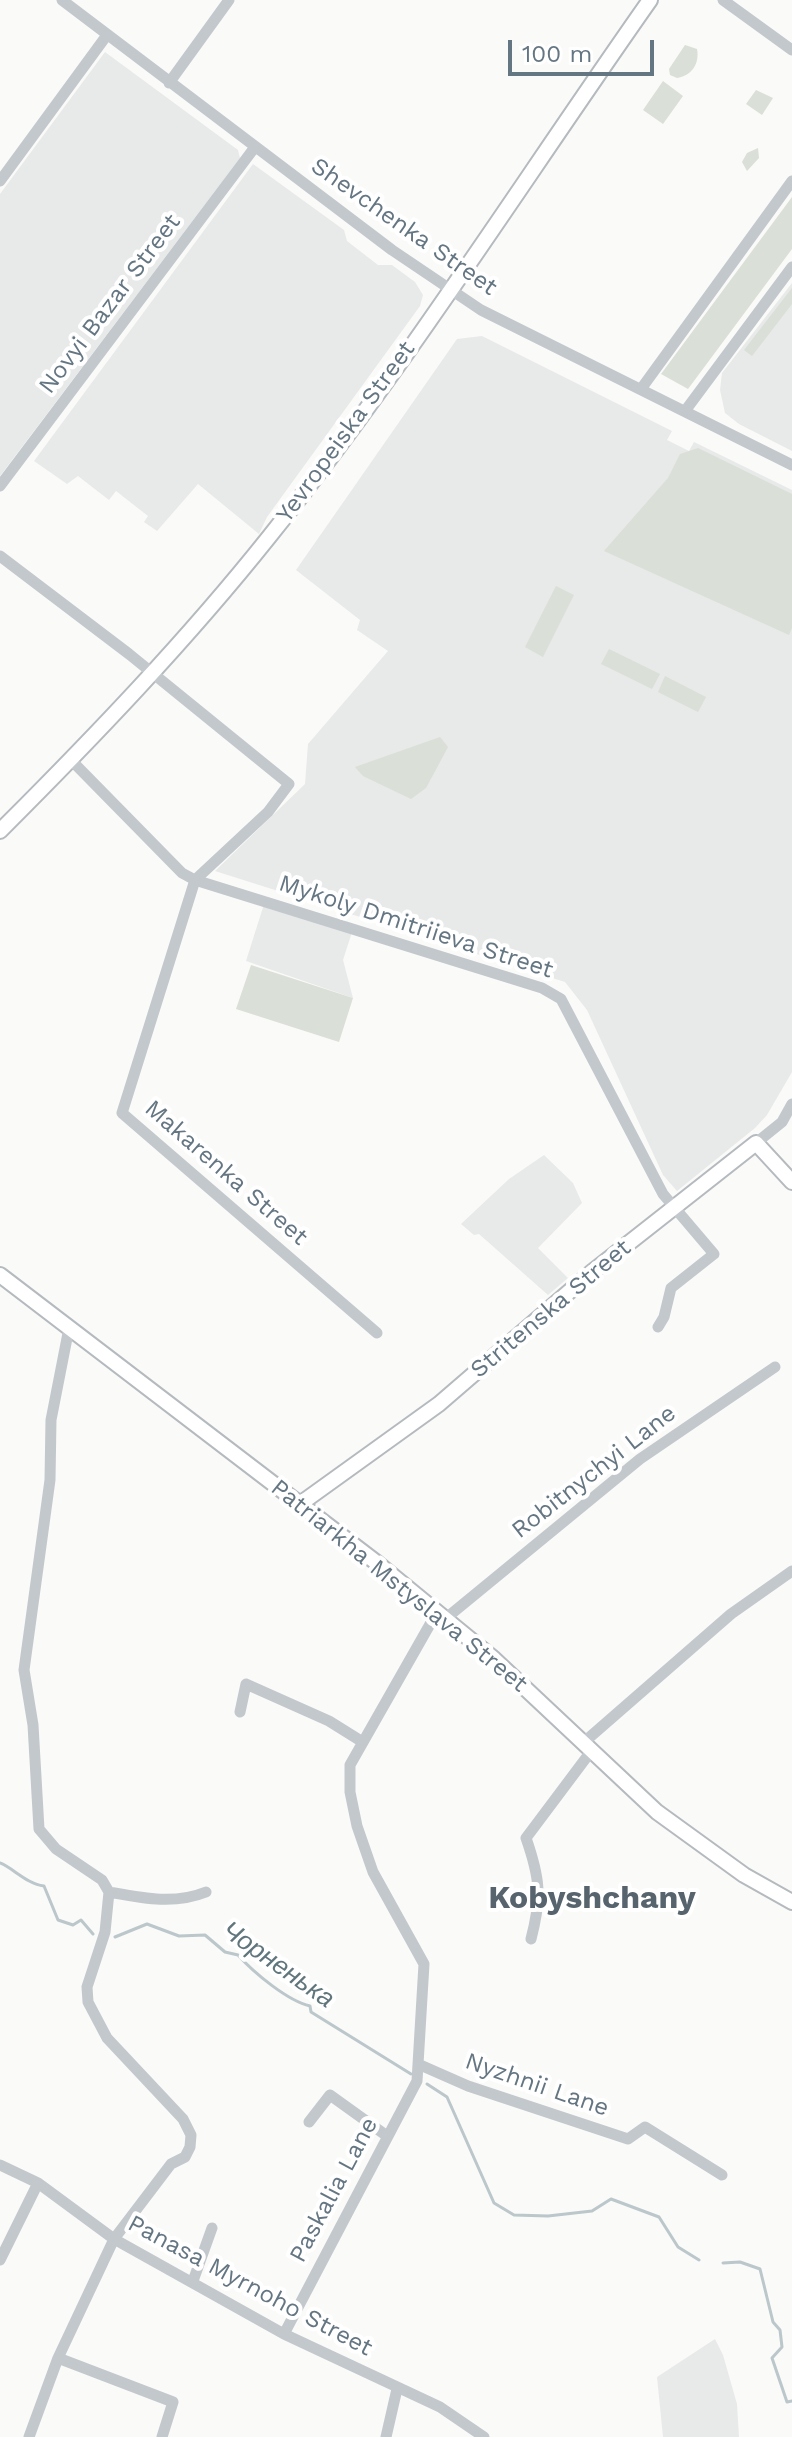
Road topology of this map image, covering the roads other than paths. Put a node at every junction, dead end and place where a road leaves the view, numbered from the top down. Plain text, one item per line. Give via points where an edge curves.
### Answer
1 (62, 0) edge
2 (229, 0) edge
3 (650, 0) edge
4 (723, 0) edge
5 (107, 35) junction
6 (792, 50) edge
7 (169, 83) junction
8 (255, 147) junction
9 (0, 181) edge
10 (792, 181) edge
11 (792, 267) edge
12 (449, 289) junction
13 (641, 389) junction
14 (685, 411) junction
15 (792, 465) edge
16 (0, 486) edge
17 (0, 556) edge
18 (153, 673) junction
19 (71, 760) junction
20 (0, 831) edge
21 (195, 880) junction
22 (792, 1104) edge
23 (756, 1143) junction
24 (792, 1182) edge
25 (674, 1207) junction
26 (0, 1275) edge
27 (658, 1327) dead end
28 (69, 1328) junction
29 (377, 1333) dead end
30 (775, 1367) dead end
31 (300, 1504) junction
32 (792, 1571) edge
33 (441, 1616) junction
34 (240, 1712) dead end
35 (361, 1741) junction
36 (588, 1746) junction
37 (109, 1892) junction
38 (206, 1892) dead end
39 (792, 1902) edge
40 (531, 1939) dead end
41 (418, 2064) junction
42 (309, 2122) dead end
43 (387, 2136) junction
44 (0, 2165) edge
45 (722, 2175) dead end
46 (38, 2183) junction
47 (212, 2228) dead end
48 (114, 2239) junction
49 (0, 2260) edge
50 (193, 2281) junction
51 (284, 2334) junction
52 (58, 2358) junction
53 (397, 2389) junction
54 (29, 2437) edge
55 (162, 2437) edge
56 (386, 2437) edge
57 (484, 2437) edge

1 - 5 street, Shevchenka Street
2 - 7 street
3 - 12 main road, Yevropeiska Street
4 - 6 street
5 - 7 street, Shevchenka Street
5 - 9 street
7 - 8 street, Shevchenka Street
8 - 12 street, Shevchenka Street
8 - 16 street, Novyi Bazar Street
10 - 13 street
11 - 14 street
12 - 13 street, Shevchenka Street
12 - 18 main road, Yevropeiska Street via 302,495
13 - 14 street, Shevchenka Street
14 - 15 street, Shevchenka Street
17 - 18 street
18 - 19 main road, Yevropeiska Street
18 - 21 street via 289,784 268,812
19 - 20 main road, Yevropeiska Street
19 - 21 street, Mykoly Dmitriieva Street via 182,873
21 - 25 street, Mykoly Dmitriieva Street via 553,993 561,999
21 - 29 street, Makarenka Street via 122,1113
22 - 23 street, Stritenska Street via 782,1122
23 - 24 main road
23 - 25 main road, Stritenska Street
25 - 27 street, Mykoly Dmitriieva Street via 714,1254 671,1288
25 - 31 main road, Stritenska Street via 439,1404
26 - 28 main road, Patriarkha Mstyslava Street
28 - 31 main road, Patriarkha Mstyslava Street
28 - 37 street via 51,1420 50,1480 24,1670 39,1829 56,1849 102,1880
30 - 33 street, Robitnychyi Lane via 640,1459
31 - 33 main road, Patriarkha Mstyslava Street
32 - 36 street via 731,1614
33 - 35 street, Paskalia Lane
33 - 36 main road, Patriarkha Mstyslava Street
34 - 35 street via 246,1684
35 - 41 street, Paskalia Lane via 350,1765 357,1826 373,1872 424,1964
36 - 39 main road, Patriarkha Mstyslava Street via 657,1812 744,1875
36 - 40 street via 526,1838 536,1858 539,1904
37 - 38 street via 155,1900
37 - 48 street via 88,2002 107,2038 183,2119 191,2135 185,2157 171,2164
41 - 43 street, Paskalia Lane via 417,2081
41 - 45 street, Nyzhnii Lane via 628,2139 645,2127
42 - 43 street via 330,2095
43 - 51 street, Paskalia Lane
44 - 46 street, Panasa Myrnoho Street
46 - 48 street, Panasa Myrnoho Street
46 - 49 street
47 - 50 street
48 - 50 street, Panasa Myrnoho Street
48 - 52 street
50 - 51 street, Panasa Myrnoho Street
51 - 53 street, Panasa Myrnoho Street
52 - 54 street
52 - 55 street via 173,2402
53 - 56 street
53 - 57 street, Panasa Myrnoho Street via 440,2407

